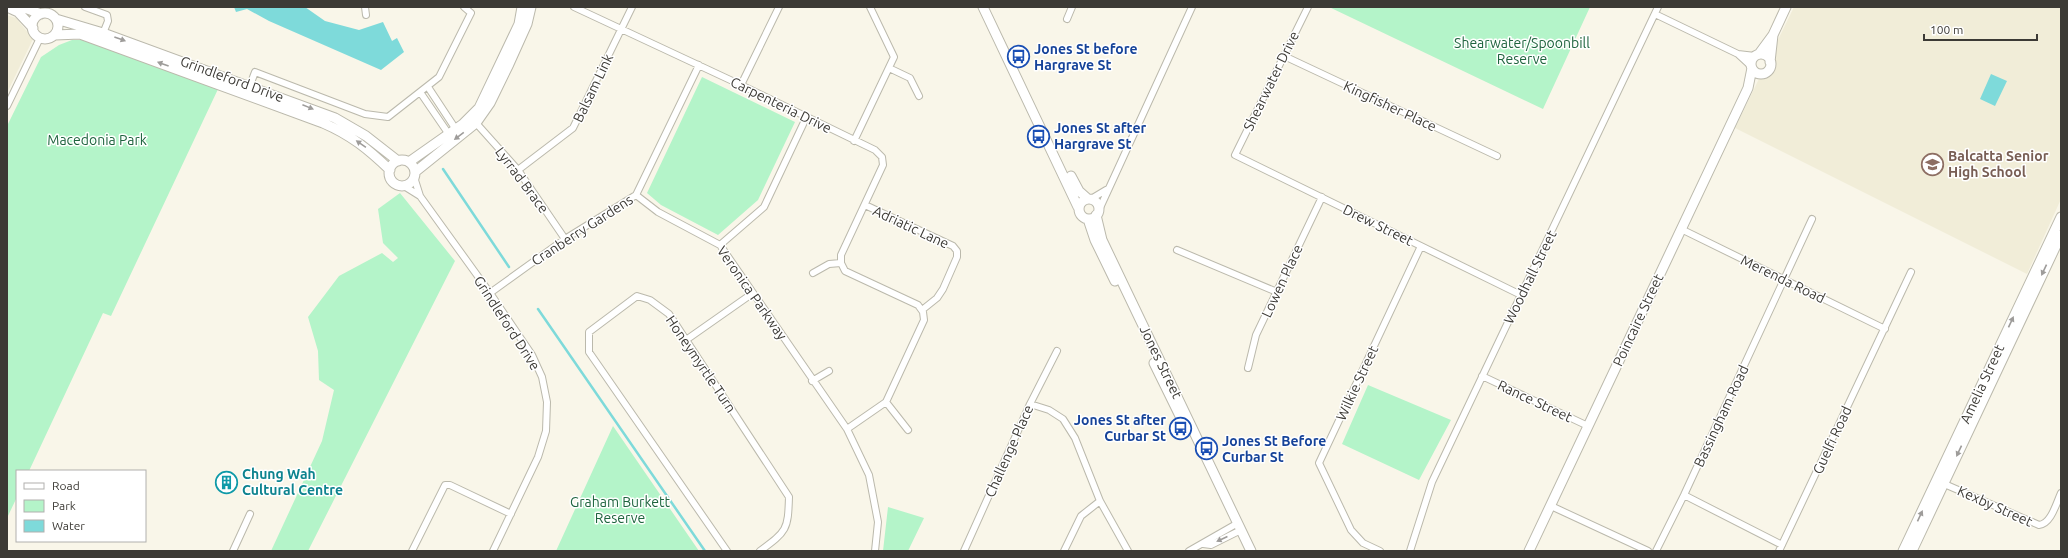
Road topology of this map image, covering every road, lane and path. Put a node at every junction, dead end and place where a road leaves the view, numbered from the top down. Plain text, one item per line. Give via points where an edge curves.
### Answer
1 (84, 7) edge
2 (365, 7) edge
3 (464, 7) edge
4 (522, 7) edge
5 (531, 7) edge
6 (574, 7) edge
7 (632, 7) edge
8 (778, 7) edge
9 (870, 7) edge
10 (983, 7) edge
11 (989, 7) edge
12 (1072, 7) edge
13 (1192, 7) edge
14 (1308, 7) edge
15 (1658, 7) edge
16 (1786, 7) edge
17 (15, 8) edge
18 (41, 14) junction
19 (1655, 14) junction
20 (366, 15) dead end
21 (56, 19) junction
22 (1067, 19) dead end
23 (32, 28) junction
24 (621, 30) junction
25 (55, 35) junction
26 (1773, 35) junction
27 (102, 37) junction
28 (40, 38) junction
29 (1738, 54) junction
30 (1757, 55) junction
31 (1284, 56) junction
32 (1770, 62) junction
33 (699, 65) junction
34 (1752, 67) junction
35 (889, 68) junction
36 (1762, 73) junction
37 (741, 85) junction
38 (249, 86) junction
39 (428, 87) junction
40 (1748, 88) junction
41 (420, 92) junction
42 (247, 96) junction
43 (918, 96) dead end
44 (7, 106) edge
45 (806, 118) junction
46 (476, 123) junction
47 (452, 131) junction
48 (854, 141) junction
49 (1235, 155) joint
50 (1497, 156) dead end
51 (398, 161) junction
52 (409, 162) junction
53 (390, 170) junction
54 (518, 170) junction
55 (415, 174) junction
56 (404, 186) junction
57 (1106, 190) junction
58 (636, 195) junction
59 (420, 196) junction
60 (1322, 197) junction
61 (1090, 199) junction
62 (865, 205) junction
63 (1078, 208) junction
64 (1094, 215) junction
65 (2061, 217) edge
66 (1812, 219) dead end
67 (1681, 229) junction
68 (2061, 235) edge
69 (565, 239) junction
70 (720, 245) junction
71 (1421, 246) junction
72 (1177, 250) dead end
73 (840, 263) junction
74 (1910, 272) dead end
75 (813, 273) dead end
76 (1784, 280) junction
77 (1277, 292) junction
78 (490, 293) junction
79 (753, 293) junction
80 (1521, 295) junction
81 (922, 310) junction
82 (1885, 329) junction
83 (686, 340) junction
84 (1056, 351) dead end
85 (1248, 368) dead end
86 (829, 371) dead end
87 (1482, 376) junction
88 (812, 382) junction
89 (886, 402) junction
90 (1030, 404) junction
91 (1588, 426) junction
92 (847, 429) junction
93 (908, 430) dead end
94 (1940, 482) junction
95 (2061, 494) edge
96 (1684, 496) junction
97 (1100, 501) junction
98 (1551, 506) junction
99 (250, 514) dead end
100 (511, 514) junction
101 (1237, 528) junction
102 (1782, 545) junction
103 (233, 551) edge
104 (412, 551) edge
105 (493, 551) edge
106 (727, 551) edge
107 (760, 551) edge
108 (875, 551) edge
109 (964, 551) edge
110 (1064, 551) edge
111 (1128, 551) edge
112 (1189, 551) edge
113 (1245, 551) edge
114 (1251, 551) edge
115 (1380, 551) edge
116 (1410, 551) edge
117 (1529, 551) edge
118 (1648, 551) edge
119 (1656, 551) edge
120 (1779, 551) edge
121 (1903, 551) edge
122 (1912, 551) edge

1 - 27 street via 107,15 108,21
2 - 20 street
3 - 39 street via 471,13 439,77
4 - 47 street via 519,24 485,97 463,124
5 - 46 street via 527,24 509,64 490,103
6 - 24 street, Carpenteria Drive
7 - 24 street, Balsam Link
8 - 37 street
9 - 35 street via 894,57
10 - 63 street, Jones Street
11 - 61 street, Jones Street via 1076,186
12 - 22 street
13 - 57 street
14 - 31 street, Shearwater Drive
15 - 19 street, Woodhall Street
16 - 26 street
17 - 18 street
17 - 23 street
18 - 21 street via 49,14
18 - 23 street via 34,20
19 - 29 street
19 - 80 street, Woodhall Street
21 - 25 street via 58,27
21 - 27 street, Grindleford Drive
23 - 28 street
24 - 33 street, Carpenteria Drive
24 - 54 street, Balsam Link via 573,128
25 - 27 street, Grindleford Drive via 80,34
25 - 28 street via 48,39
26 - 30 street
26 - 32 street
27 -> 38 street, Grindleford Drive
42 -> 27 street, Grindleford Drive
28 - 44 street
29 - 30 street
29 - 34 street
30 - 32 street via 1766,56
30 - 34 street via 1751,61
31 - 49 street, Shearwater Drive
31 - 50 street, Kingfisher Place
32 - 36 street via 1768,69
33 - 37 street, Carpenteria Drive
33 - 58 street, Cranberry Gardens
34 - 36 street via 1757,73
34 - 40 street, Poincaire Street
35 - 43 street via 910,78
35 - 48 street
36 - 40 street, Poincaire Street
37 - 45 street, Carpenteria Drive
38 - 41 street via 255,72 365,114 388,117
38 - 42 street
38 -> 51 street, Grindleford Drive via 302,104 352,126
39 - 41 street
39 - 47 street
40 - 67 street, Poincaire Street
41 - 47 street
53 -> 42 street, Grindleford Drive via 369,149 342,131
45 - 48 street, Carpenteria Drive
45 - 70 street via 764,207
46 - 54 street, Lyrrad Brace
46 -> 55 street
47 - 52 street
48 - 62 street, Carpenteria Drive via 875,150 882,157 883,165
49 - 60 street, Drew Street
51 - 52 street
51 - 53 street
52 - 55 street, Grindleford Drive
53 - 56 street, Grindleford Drive via 393,181
54 - 69 street, Lyrrad Brace
55 - 56 street via 410,183
55 - 59 street, Grindleford Drive
56 - 59 street, Grindleford Drive
57 - 61 street
57 - 64 street
58 - 69 street, Cranberry Gardens
58 - 70 street, Veronica Parkway via 658,212
59 - 78 street, Grindleford Drive
60 - 71 street, Drew Street
60 - 77 street, Lowen Place
61 - 63 street via 1082,201
61 - 64 street, Jones Street via 1096,202
62 - 73 street, Carpenteria Drive via 841,255
62 - 81 street, Adriatic Lane via 953,246 957,251 957,257 943,289 937,298
63 - 64 street, Jones Street via 1080,214
64 - 101 street, Jones Street via 1102,240
94 -> 65 street, Amelia Street
66 - 76 street, Bassingham Road
67 - 76 street, Merenda Road
67 - 91 street, Poincaire Street
68 -> 94 street, Amelia Street
69 - 78 street, Cranberry Gardens
70 - 79 street, Veronica Parkway
71 - 80 street, Drew Street
71 - 115 street, Wilkie Street via 1319,463 1351,530 1363,543
72 - 77 street
73 - 75 street via 829,264
73 - 81 street via 845,270 918,304
74 - 82 street, Guelfi Road
76 - 82 street, Merenda Road
76 - 96 street, Bassingham Road
77 - 85 street, Lowen Place via 1256,335
78 - 100 street, Grindleford Drive via 532,355 542,377 547,402 546,431 538,457
79 - 83 street
79 - 88 street, Veronica Parkway
80 - 87 street, Woodhall Street
81 - 89 street via 924,320
82 - 102 street, Guelfi Road
83 - 106 street, Honeymyrtle Turn via 669,314 650,300 636,296 588,332 590,352
83 - 107 street, Honeymyrtle Turn via 789,497 788,520 781,536
84 - 90 street, Challenge Place
86 - 88 street
87 - 91 street, Rance Street
87 - 116 street, Woodhall Street via 1432,482
88 - 92 street, Veronica Parkway
89 - 92 street
89 - 93 street
90 - 97 street via 1049,410 1063,419 1075,438
90 - 109 street, Challenge Place
91 - 98 street, Poincaire Street
92 - 108 street, Veronica Parkway via 869,475 878,522
94 - 95 street, Kexby Street via 2039,525 2043,525 2049,519
121 -> 94 street, Amelia Street
94 - 122 street, Amelia Street
96 - 102 street
96 - 119 street, Bassingham Road
97 - 110 street via 1081,516
97 - 111 street
98 - 117 street, Poincaire Street
98 - 118 street
99 - 103 street
100 - 104 street via 450,485 445,485
100 - 105 street, Grindleford Drive
101 - 112 street via 1211,545 1203,544
101 - 113 street, Jones Street
101 - 114 street, Jones Street
102 - 120 street, Guelfi Road

